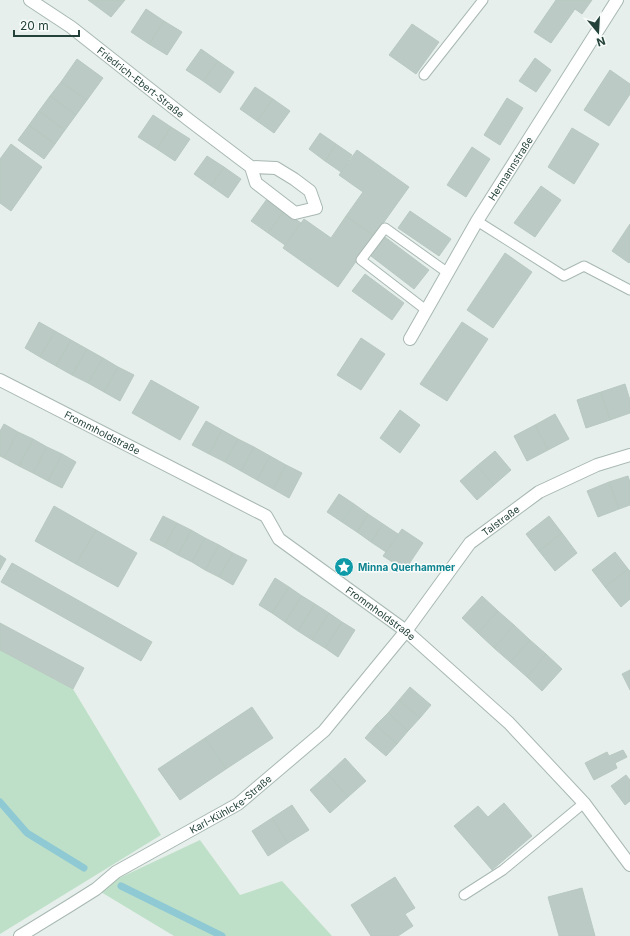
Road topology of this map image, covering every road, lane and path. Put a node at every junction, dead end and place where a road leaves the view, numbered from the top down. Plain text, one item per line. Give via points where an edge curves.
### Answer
1 (30, 0) edge
2 (483, 0) edge
3 (617, 0) edge
4 (424, 75) dead end
5 (251, 167) junction
6 (478, 221) junction
7 (448, 273) junction
8 (630, 290) edge
9 (426, 310) junction
10 (410, 340) dead end
11 (0, 380) edge
12 (630, 455) edge
13 (406, 631) junction
14 (584, 803) junction
15 (630, 865) edge
16 (464, 895) dead end
17 (20, 936) edge

1 - 5 street, Friedrich-Ebert-Straße via 71,27
2 - 4 lane
3 - 6 street, Hermannstraße
5 - 5 street via 256,183 295,214 316,208 310,191 294,179 276,168
6 - 7 street, Hermannstraße
6 - 8 lane via 564,276 584,266
7 - 9 street, Hermannstraße
7 - 9 lane via 385,228 362,260
9 - 10 street, Hermannstraße
11 - 13 street, Frommholdstraße via 266,516 279,539
12 - 13 street, Talstraße via 597,465 539,492 470,543
13 - 14 street, Frommholdstraße via 510,724
13 - 17 street, Karl-Kühlcke-Straße via 324,731 238,804 116,872 96,889
14 - 15 street, Frommholdstraße
14 - 16 lane via 503,870

